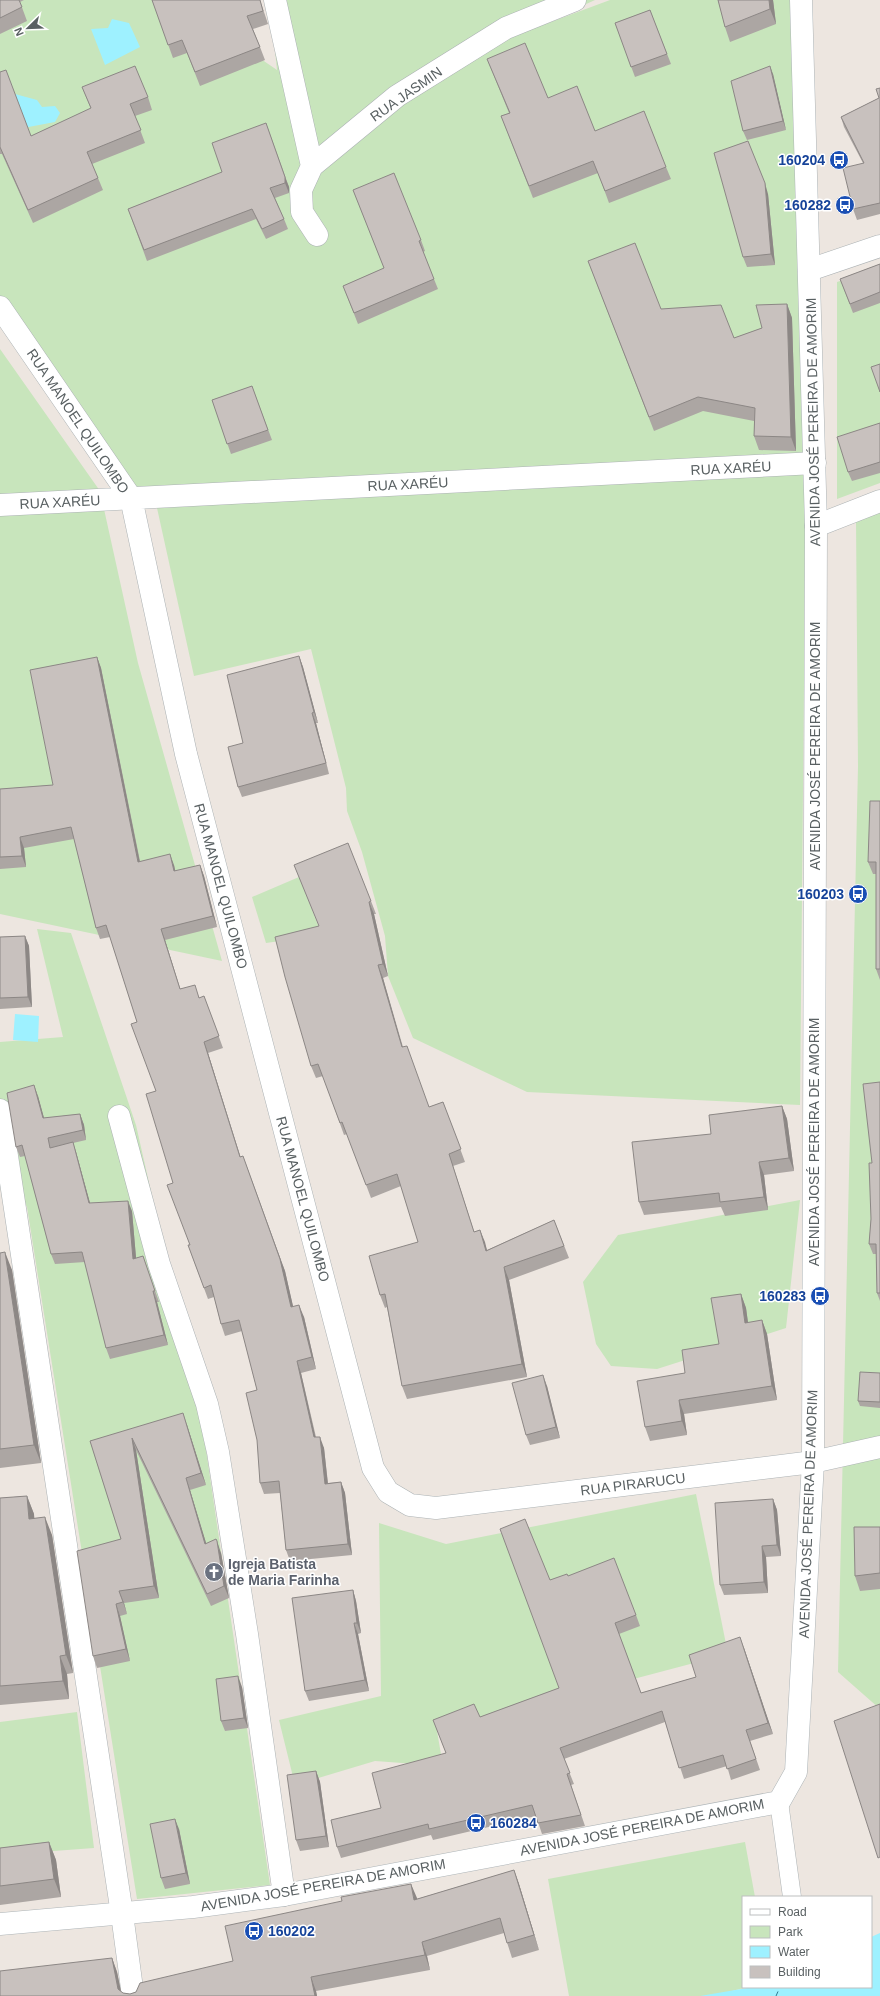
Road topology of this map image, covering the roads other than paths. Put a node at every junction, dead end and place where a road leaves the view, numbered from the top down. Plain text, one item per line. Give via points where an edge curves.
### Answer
1 (275, 0) edge
2 (575, 0) edge
3 (801, 0) edge
4 (312, 166) junction
5 (317, 235) dead end
6 (880, 246) edge
7 (809, 270) junction
8 (0, 307) edge
9 (815, 463) junction
10 (131, 498) junction
11 (880, 501) edge
12 (0, 505) edge
13 (816, 526) junction
14 (0, 1110) edge
15 (119, 1116) dead end
16 (880, 1447) edge
17 (813, 1462) junction
18 (388, 1492) joint
19 (779, 1802) junction
20 (284, 1894) junction
21 (792, 1896) edge
22 (122, 1914) junction
23 (0, 1924) edge
24 (133, 1996) edge

1 - 4 street
2 - 4 street, RUA JASMIN via 506,28 403,92
3 - 7 street, AVENIDA JOSÉ PEREIRA DE AMORIM
4 - 5 street, RUA JASMIN via 301,190 302,212
6 - 7 street
7 - 9 street, AVENIDA JOSÉ PEREIRA DE AMORIM
8 - 10 street, RUA MANOEL QUILOMBO
9 - 10 street, RUA XARÉU
9 - 13 street, AVENIDA JOSÉ PEREIRA DE AMORIM
10 - 12 street, RUA XARÉU
10 - 18 street, RUA MANOEL QUILOMBO via 186,754 373,1468
11 - 13 street
13 - 17 street, AVENIDA JOSÉ PEREIRA DE AMORIM
14 - 22 street
15 - 20 street via 159,1264 207,1404 218,1452
16 - 17 street, RUA PIRARUCU
17 - 18 street, RUA PIRARUCU via 436,1508 410,1505
17 - 19 street, AVENIDA JOSÉ PEREIRA DE AMORIM via 796,1772
19 - 20 street, AVENIDA JOSÉ PEREIRA DE AMORIM
19 - 21 lane
20 - 22 street, AVENIDA JOSÉ PEREIRA DE AMORIM
22 - 23 street, AVENIDA JOSÉ PEREIRA DE AMORIM
22 - 24 street

